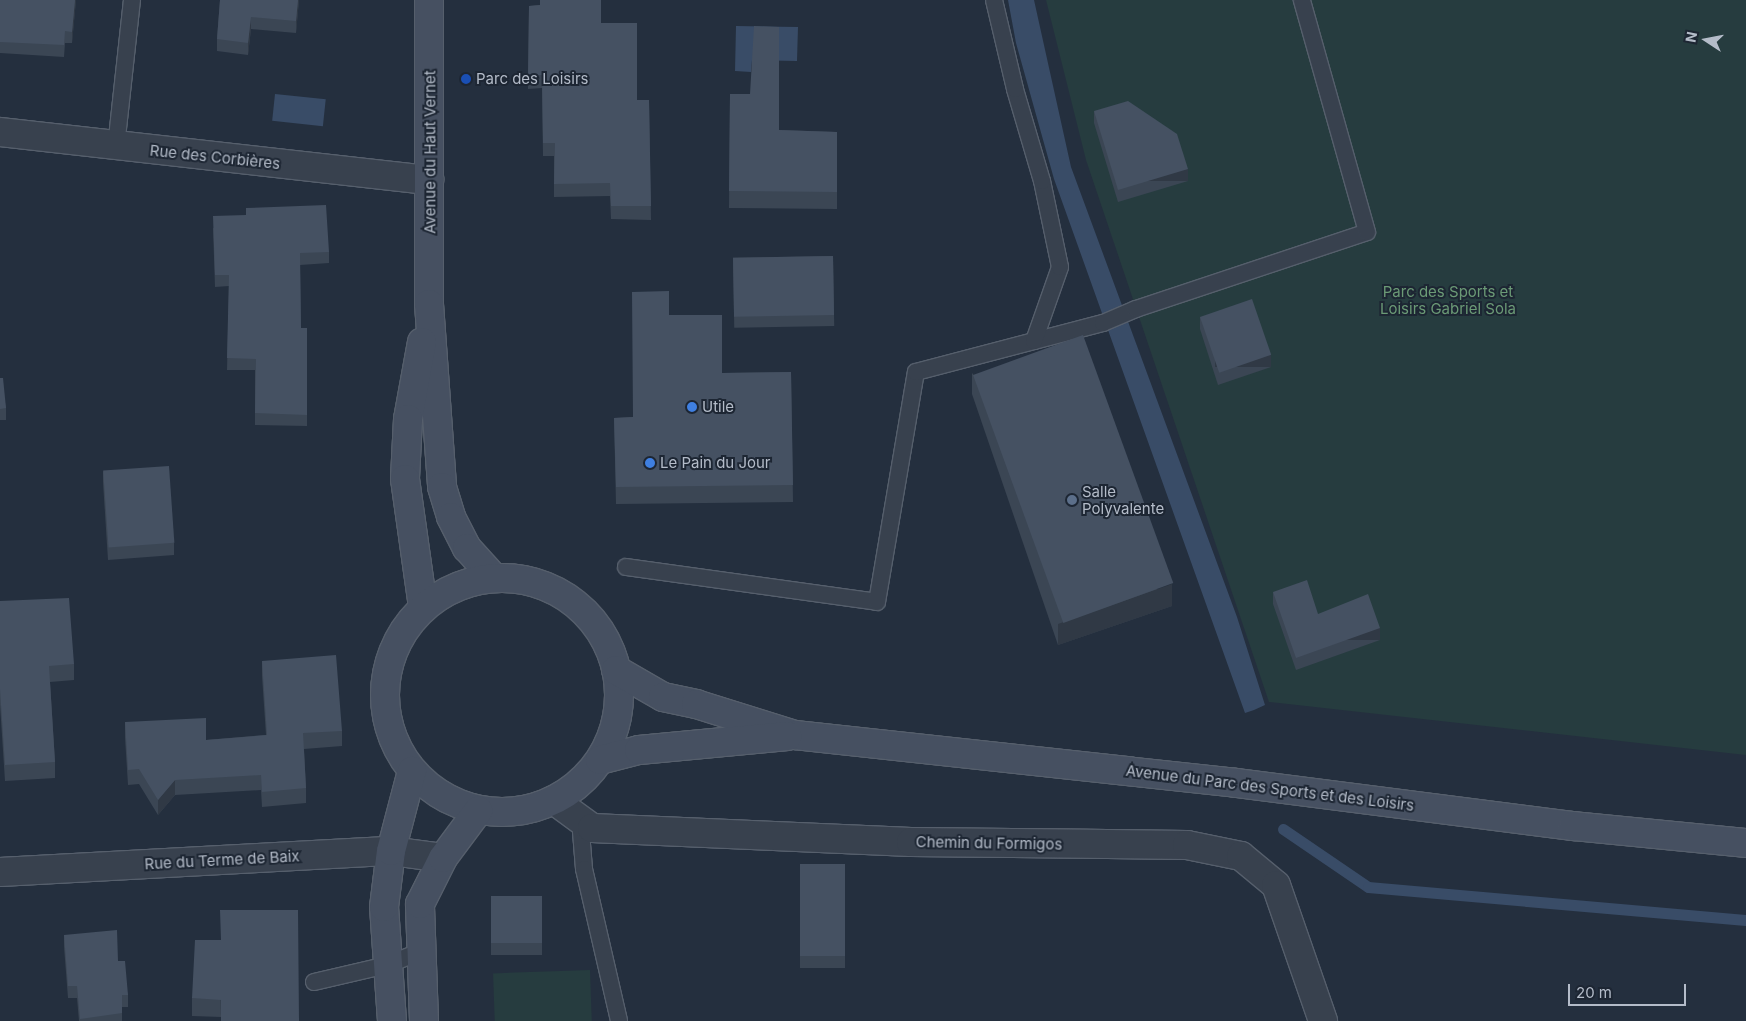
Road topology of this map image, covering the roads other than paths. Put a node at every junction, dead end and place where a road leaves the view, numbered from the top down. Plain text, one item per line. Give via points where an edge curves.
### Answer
1 (132, 0) edge
2 (429, 0) edge
3 (994, 0) edge
4 (1302, 0) edge
5 (0, 132) edge
6 (116, 147) junction
7 (429, 180) junction
8 (428, 304) junction
9 (1034, 341) junction
10 (626, 566) dead end
11 (494, 578) junction
12 (423, 608) junction
13 (616, 670) junction
14 (795, 734) junction
15 (600, 760) junction
16 (412, 771) junction
17 (555, 801) junction
18 (478, 811) junction
19 (580, 819) junction
20 (1746, 843) edge
21 (390, 851) junction
22 (443, 858) junction
23 (0, 872) edge
24 (422, 950) junction
25 (387, 965) junction
26 (314, 982) dead end
27 (392, 1021) edge
28 (424, 1021) edge
29 (619, 1021) edge
30 (1323, 1021) edge

1 - 6 lane
2 - 7 main road, Avenue du Haut Vernet
3 - 9 lane via 1015,89 1042,181 1060,267
4 - 9 lane via 1367,232 1102,323
5 - 6 street, Rue des Corbières
6 - 7 street, Rue des Corbières
7 - 8 main road, Avenue du Haut Vernet
8 - 11 main road, Avenue du Haut Vernet via 442,487 452,518 467,548
8 - 12 main road, Avenue du Haut Vernet via 408,419 405,479
9 - 10 lane via 916,372 877,602
11 - 12 main road via 456,587
11 - 13 main road via 535,582 579,606 598,627
12 - 16 main road via 400,636 387,670 384,705 393,740
13 - 14 main road, Avenue du Parc des Sports et des Loisirs via 663,697
13 - 15 main road via 620,701 614,732
14 - 15 main road, Avenue du Parc des Sports et des Loisirs via 690,748 640,750
14 - 20 main road, Avenue du Parc des Sports et des Loisirs via 1236,782 1573,826
15 - 17 main road via 580,784
16 - 18 main road via 442,797
16 - 21 main road
17 - 18 main road via 518,812
17 - 19 street, Chemin du Formigos
18 - 22 main road
19 - 29 lane via 584,869
19 - 30 street, Chemin du Formigos via 592,828 910,842 1187,845 1241,856 1276,885
21 - 22 street, Rue du Terme de Baix
21 - 23 street, Rue du Terme de Baix
21 - 25 main road via 384,906
22 - 24 main road via 420,904
24 - 25 lane
24 - 28 main road
25 - 26 lane
25 - 27 main road

